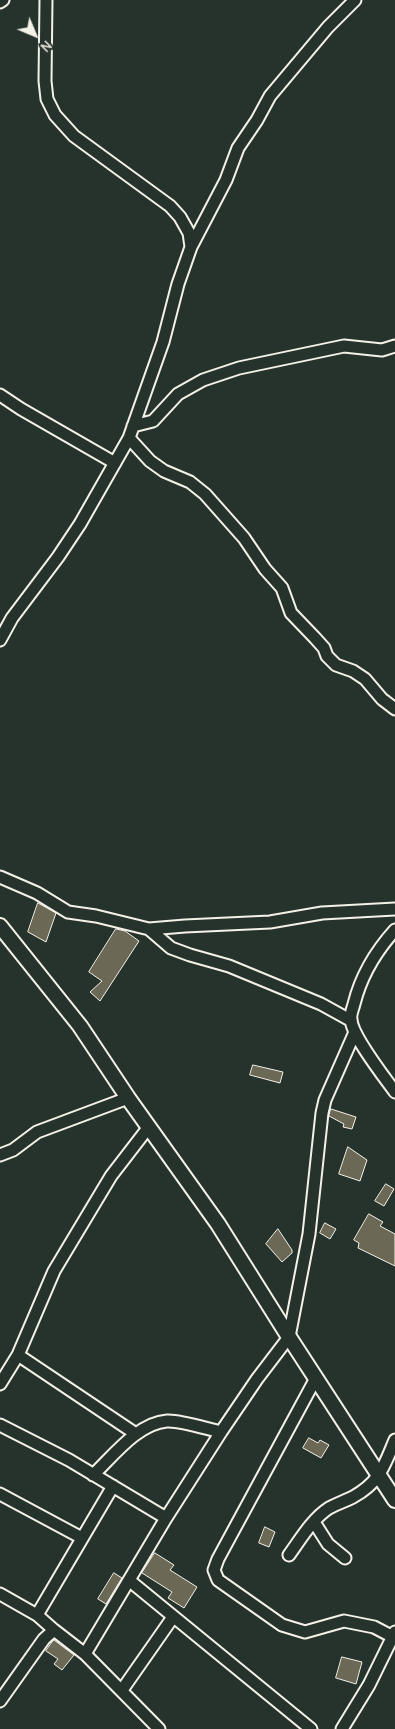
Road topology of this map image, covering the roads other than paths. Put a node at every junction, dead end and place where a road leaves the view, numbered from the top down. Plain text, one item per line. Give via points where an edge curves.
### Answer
1 (46, 0) edge
2 (355, 0) edge
3 (191, 247) junction
4 (395, 346) edge
5 (0, 395) edge
6 (134, 426) junction
7 (129, 438) junction
8 (115, 463) junction
9 (0, 640) edge
10 (395, 709) edge
11 (0, 877) edge
12 (395, 908) edge
13 (0, 926) edge
14 (149, 929) junction
15 (395, 930) edge
16 (350, 1020) junction
17 (355, 1032) junction
18 (395, 1092) edge
19 (128, 1098) junction
20 (148, 1128) junction
21 (0, 1155) edge
22 (288, 1337) junction
23 (18, 1355) junction
24 (316, 1378) junction
25 (0, 1384) edge
26 (0, 1425) edge
27 (221, 1432) junction
28 (136, 1434) junction
29 (395, 1440) edge
30 (93, 1475) junction
31 (380, 1476) junction
32 (113, 1486) junction
33 (0, 1494) edge
34 (395, 1500) edge
35 (166, 1518) junction
36 (314, 1522) junction
37 (82, 1538) junction
38 (289, 1555) dead end
39 (345, 1558) dead end
40 (130, 1581) junction
41 (0, 1594) edge
42 (37, 1616) junction
43 (173, 1617) junction
44 (54, 1630) junction
45 (394, 1635) edge
46 (85, 1654) junction
47 (122, 1690) junction
48 (0, 1700) edge
49 (159, 1729) edge
50 (311, 1729) edge
51 (342, 1729) edge

1 - 3 street via 45,81 47,99 55,115 74,136 170,206 189,233
2 - 3 street via 270,96 238,148 226,180
3 - 6 street
4 - 6 street via 382,350 344,346 239,368 202,380 178,394 152,421
5 - 8 street
6 - 7 street
7 - 8 street
7 - 10 street via 164,472 190,482 206,494 282,588 291,613 319,642 327,656 336,665 365,679
8 - 9 street via 80,524 12,618
11 - 14 street via 37,893 68,912
12 - 14 street via 322,913 270,922
13 - 19 street via 80,1026
14 - 16 street via 171,948 229,966 321,1004
15 - 16 street via 369,965 359,986
16 - 17 street
17 - 18 street
17 - 22 street via 322,1113 309,1234
19 - 20 street
19 - 21 street via 36,1132 13,1150
20 - 22 street via 218,1224
20 - 23 street via 111,1176 54,1271
22 - 24 street
22 - 27 street
23 - 25 street
23 - 28 street
24 - 31 street
24 - 45 street via 214,1570 218,1580 282,1625 305,1632 344,1621
26 - 30 street
27 - 28 street via 169,1421 152,1424
27 - 35 street
28 - 30 street
29 - 31 street
30 - 32 street
31 - 34 street
31 - 36 street via 353,1497 329,1508
32 - 35 street
32 - 37 street
33 - 37 street
35 - 40 street
36 - 38 street
36 - 39 street via 328,1544
37 - 42 street
40 - 43 street
40 - 46 street
41 - 42 street
42 - 44 street
43 - 47 street
43 - 50 street
44 - 46 street
44 - 48 street
45 - 51 street
46 - 47 street
47 - 49 street

